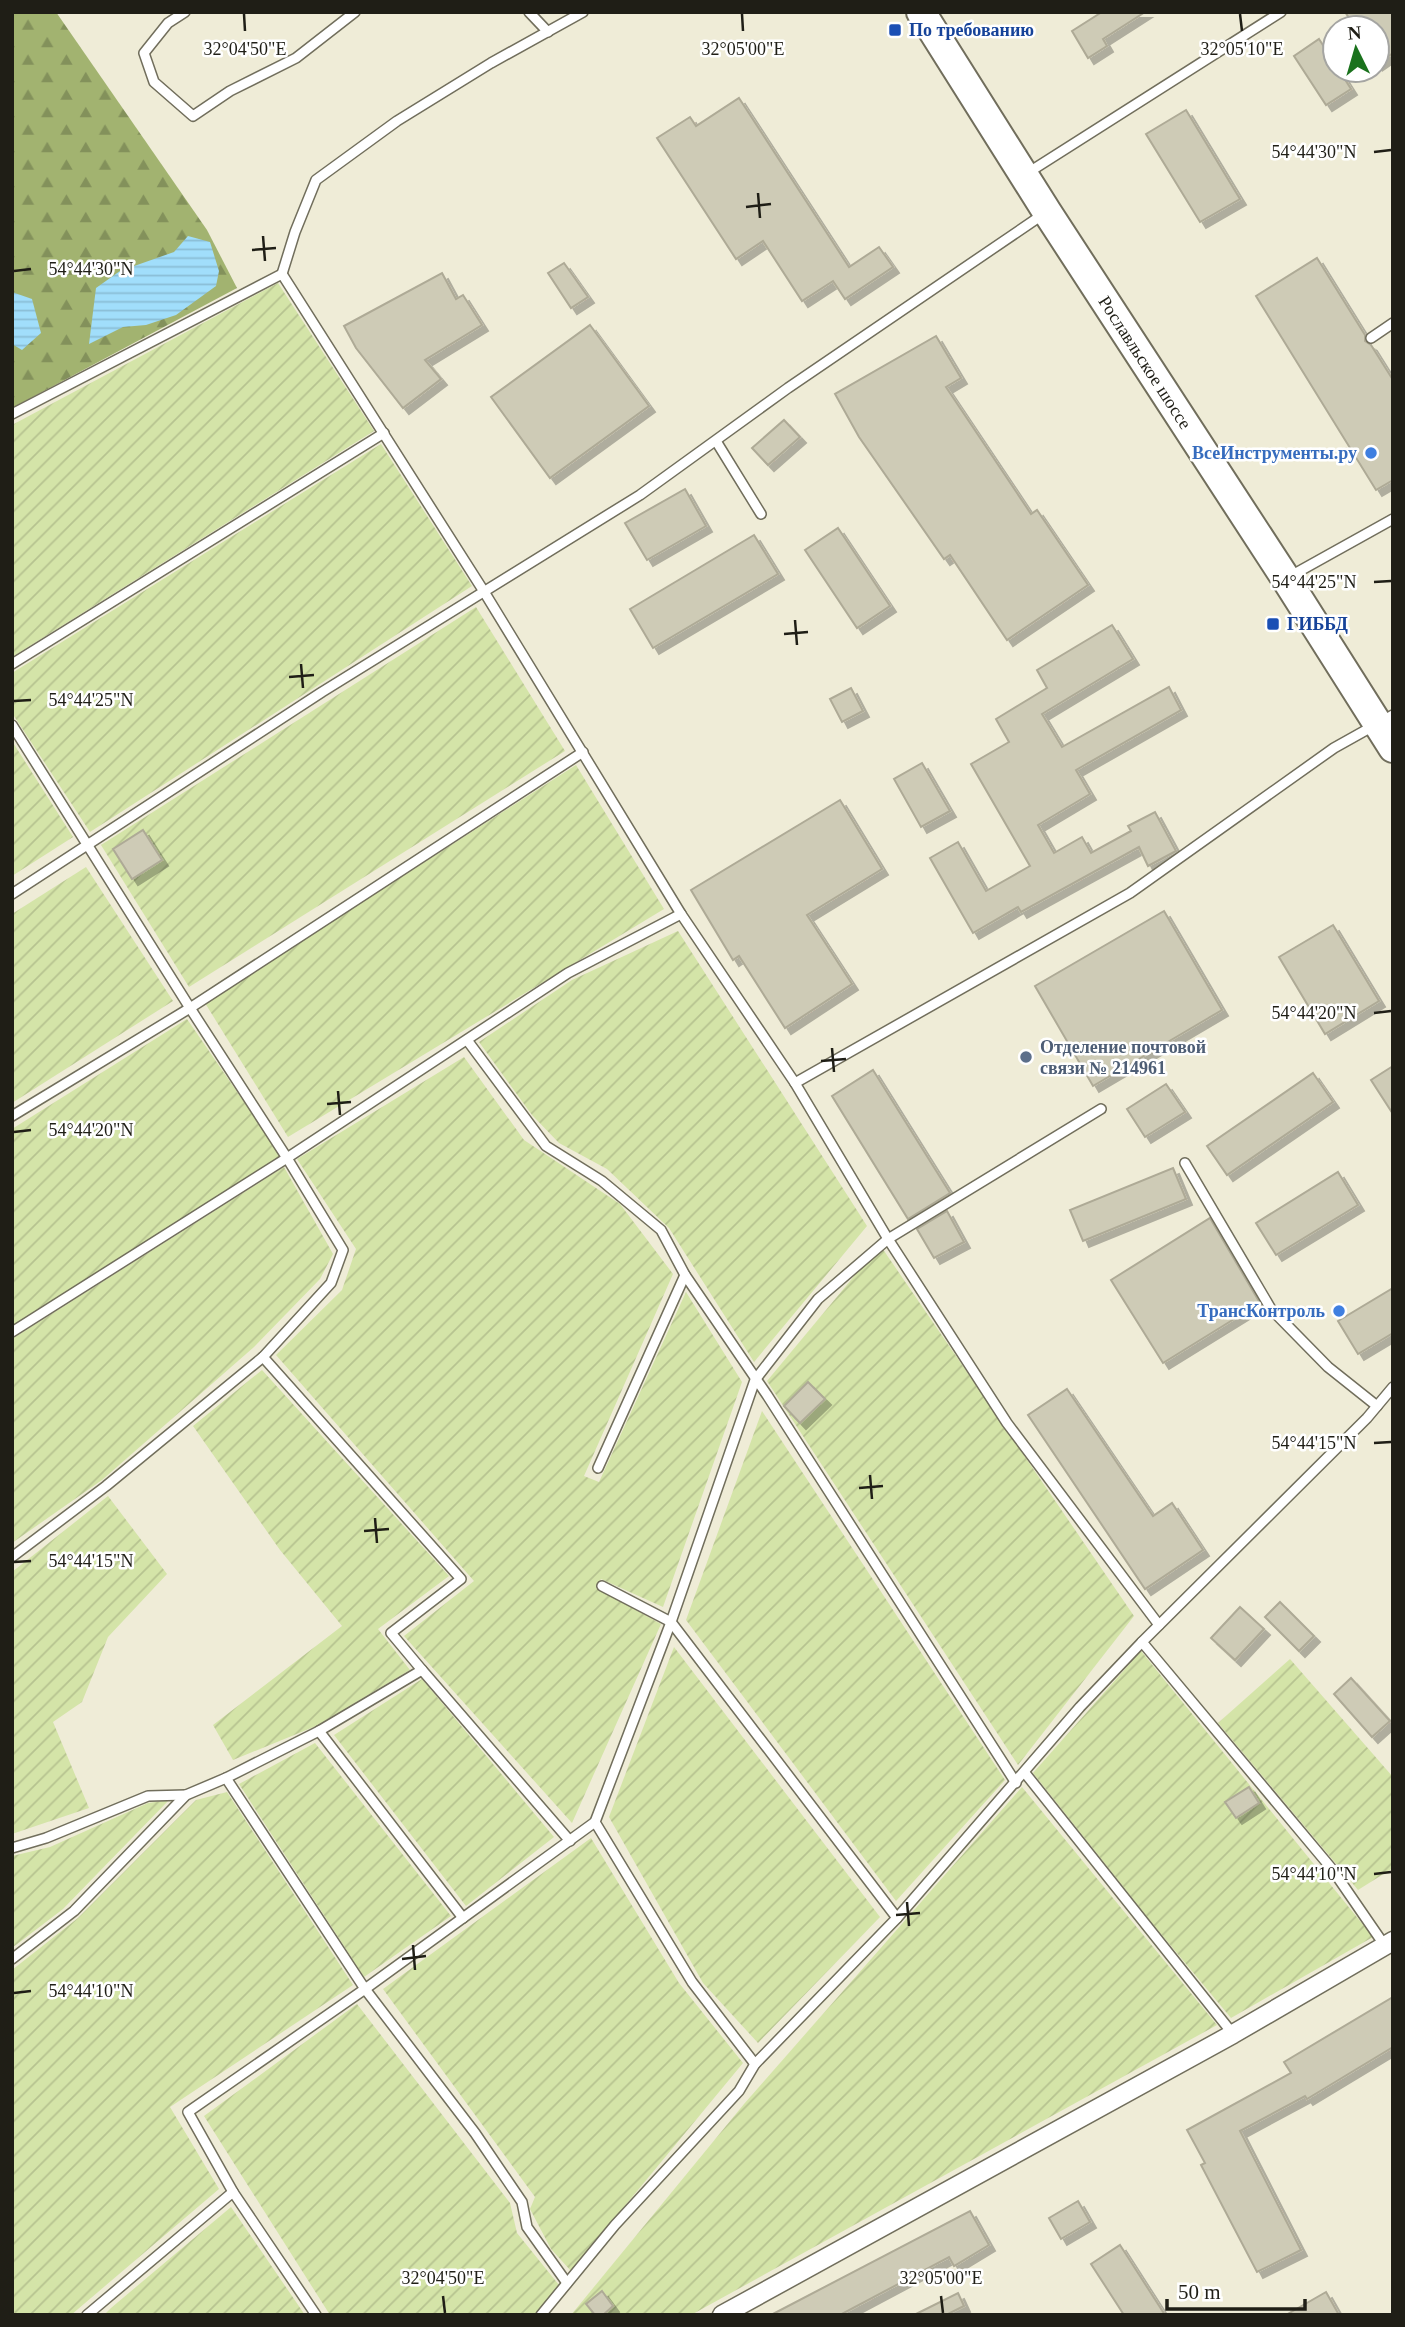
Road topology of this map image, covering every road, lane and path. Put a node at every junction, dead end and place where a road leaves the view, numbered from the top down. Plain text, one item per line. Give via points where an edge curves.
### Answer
1 (185, 12) edge
2 (355, 12) edge
3 (529, 12) edge
4 (583, 12) edge
5 (921, 12) edge
6 (1281, 12) edge
7 (548, 32) junction
8 (1024, 175) junction
9 (1047, 212) junction
10 (282, 274) junction
11 (1393, 323) edge
12 (1371, 338) dead end
13 (12, 414) edge
14 (384, 433) junction
15 (716, 441) junction
16 (761, 514) dead end
17 (1393, 519) edge
18 (1286, 579) junction
19 (483, 590) junction
20 (12, 664) edge
21 (1385, 719) edge
22 (12, 725) edge
23 (1393, 748) edge
24 (583, 752) junction
25 (87, 844) junction
26 (12, 894) edge
27 (681, 914) junction
28 (190, 1008) junction
29 (467, 1040) junction
30 (795, 1083) junction
31 (1101, 1109) dead end
32 (12, 1116) edge
33 (287, 1158) junction
34 (1185, 1163) dead end
35 (888, 1239) junction
36 (685, 1275) junction
37 (12, 1332) edge
38 (263, 1357) junction
39 (755, 1380) junction
40 (1393, 1387) edge
41 (1377, 1406) junction
42 (598, 1468) dead end
43 (12, 1557) edge
44 (602, 1586) dead end
45 (671, 1622) junction
46 (1159, 1625) junction
47 (1142, 1642) junction
48 (422, 1670) junction
49 (319, 1731) junction
50 (1025, 1773) junction
51 (226, 1778) junction
52 (1016, 1783) junction
53 (186, 1795) junction
54 (595, 1822) junction
55 (570, 1841) junction
56 (12, 1848) edge
57 (463, 1918) junction
58 (897, 1918) junction
59 (1389, 1944) edge
60 (12, 1959) edge
61 (365, 1989) junction
62 (1233, 2034) junction
63 (755, 2064) junction
64 (233, 2192) junction
65 (568, 2283) junction
66 (87, 2315) edge
67 (316, 2315) edge
68 (541, 2315) edge
69 (722, 2315) edge

1 - 2 lane via 168,23 144,53 154,82 194,116 230,91 296,58
3 - 7 lane
4 - 7 lane
5 - 8 main road, Рославльское шоссе
6 - 8 lane
7 - 10 lane via 397,121 316,180
8 - 9 main road, Рославльское шоссе
9 - 15 lane
9 - 18 main road, Рославльское шоссе
10 - 13 lane
10 - 14 lane
11 - 12 lane
14 - 19 lane
14 - 20 lane
15 - 16 lane
15 - 19 lane via 640,495
17 - 18 lane
18 - 21 main road, Рославльское шоссе
19 - 24 lane
19 - 25 lane
21 - 23 main road, Рославльское шоссе
21 - 30 lane via 1334,748 1130,892
22 - 25 lane
24 - 27 lane
24 - 28 lane
25 - 26 lane
25 - 28 lane
27 - 29 lane via 568,973
27 - 30 lane
28 - 32 lane
28 - 33 lane
29 - 33 lane
29 - 36 lane via 546,1146 601,1181 661,1230
30 - 35 lane
31 - 35 lane
33 - 37 lane
33 - 38 lane via 343,1250 331,1283
34 - 41 lane via 1271,1309 1328,1367
35 - 39 lane via 818,1299
35 - 46 lane via 1007,1423
36 - 39 lane
36 - 42 lane
38 - 43 lane
38 - 48 lane via 461,1579 391,1633
39 - 45 lane
39 - 52 lane
40 - 41 lane
41 - 46 lane
44 - 45 lane
45 - 54 lane
45 - 58 lane
46 - 47 lane
47 - 50 lane
47 - 59 lane
48 - 49 lane
48 - 55 lane
49 - 51 lane
49 - 57 lane
50 - 52 lane
50 - 62 lane
51 - 53 lane
51 - 61 lane
52 - 58 lane
53 - 56 lane via 148,1796
53 - 60 lane via 74,1911
54 - 55 lane
54 - 63 lane via 692,1982
55 - 57 lane
57 - 61 lane
58 - 63 lane
59 - 62 street
61 - 64 lane via 188,2112
61 - 65 lane via 475,2133 522,2202 527,2227
62 - 69 street
63 - 65 lane via 739,2091
64 - 66 lane
64 - 67 lane
65 - 68 lane

